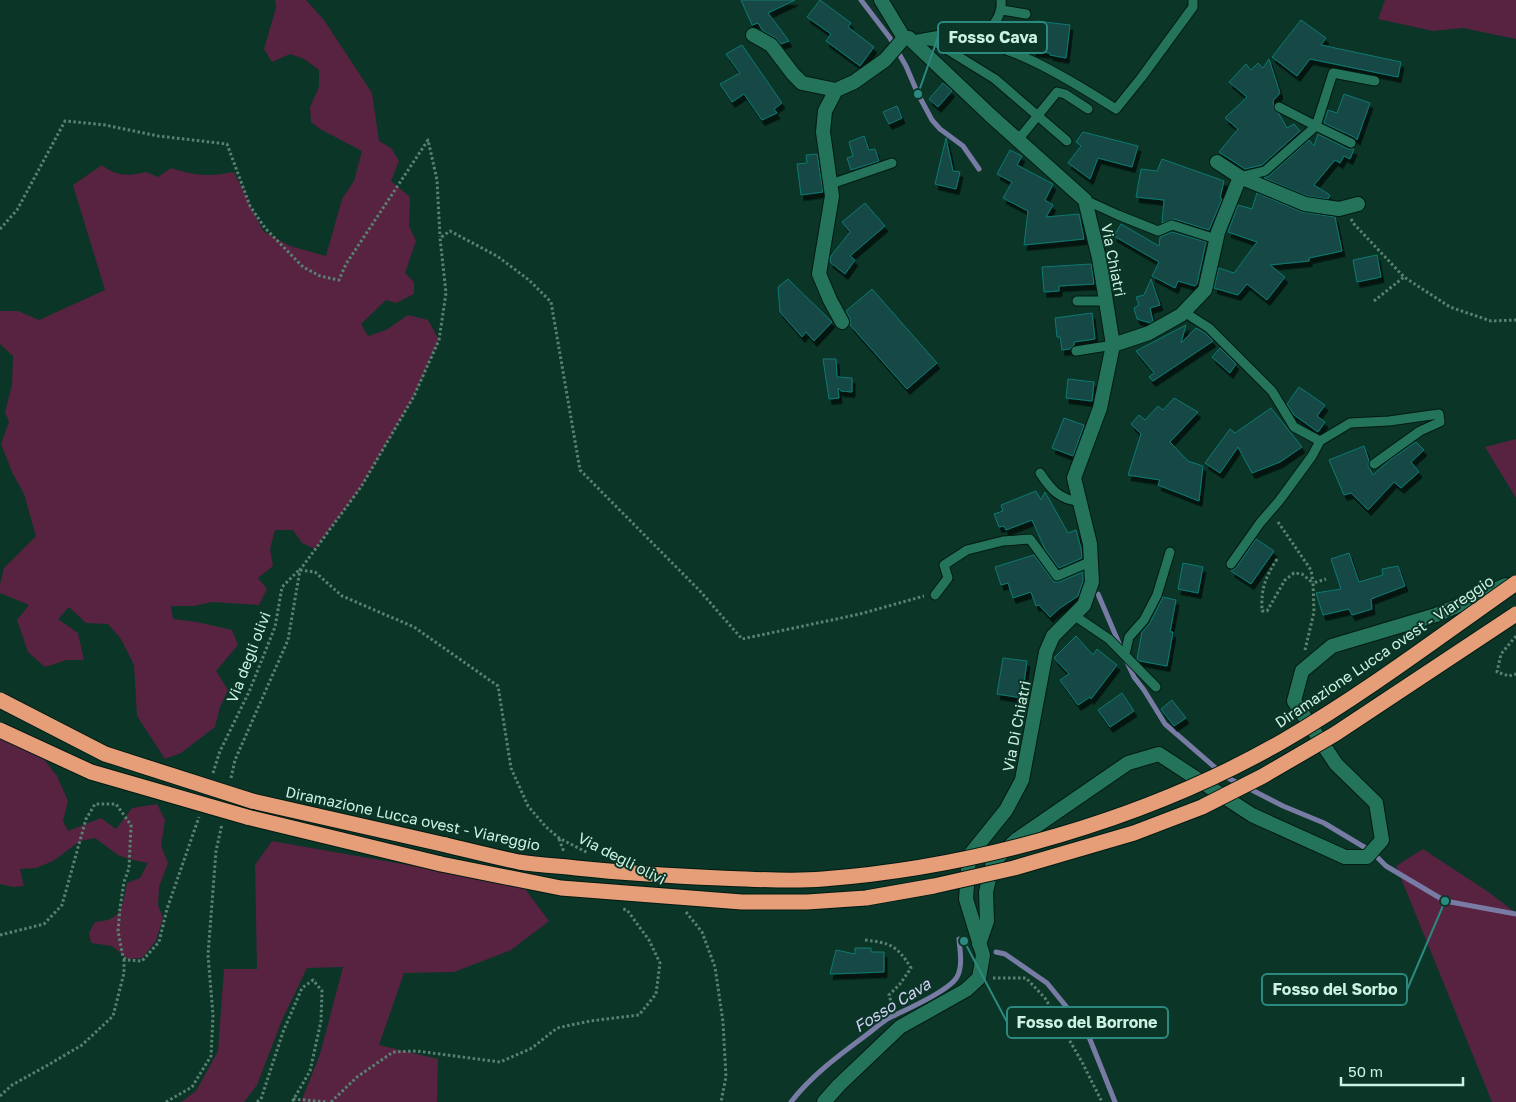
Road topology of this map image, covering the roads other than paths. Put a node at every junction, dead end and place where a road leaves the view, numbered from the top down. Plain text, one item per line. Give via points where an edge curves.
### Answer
1 (881, 0) edge
2 (1001, 0) edge
3 (1193, 0) edge
4 (1002, 10) junction
5 (1026, 14) dead end
6 (753, 35) dead end
7 (908, 39) junction
8 (979, 41) junction
9 (1375, 82) dead end
10 (836, 90) junction
11 (1279, 107) dead end
12 (1088, 110) dead end
13 (1037, 116) junction
14 (1316, 126) junction
15 (1018, 140) junction
16 (1067, 141) dead end
17 (1351, 143) dead end
18 (1217, 162) dead end
19 (892, 163) dead end
20 (1240, 178) junction
21 (831, 184) junction
22 (1085, 200) junction
23 (1352, 206) road end
24 (1216, 239) junction
25 (1077, 301) dead end
26 (1106, 301) junction
27 (1184, 312) junction
28 (842, 322) dead end
29 (1113, 345) junction
30 (1076, 351) dead end
31 (1320, 441) junction
32 (1374, 464) dead end
33 (1040, 473) dead end
34 (1080, 501) junction
35 (1170, 552) dead end
36 (1092, 561) junction
37 (1231, 564) dead end
38 (1516, 582) edge
39 (935, 595) road end
40 (1084, 605) joint
41 (1516, 614) edge
42 (1074, 616) junction
43 (1125, 654) junction
44 (1156, 687) dead end
45 (0, 700) edge
46 (0, 730) edge
47 (979, 944) junction
48 (824, 1102) edge

1 - 7 street
2 - 4 lane
3 - 8 lane via 1193,7 1116,109 1026,57
4 - 5 lane
4 - 8 lane
6 - 10 street via 771,45 802,83
7 - 8 lane via 942,35
7 - 10 street via 854,82
7 - 13 lane via 934,42 996,79
7 - 15 street
9 - 14 lane via 1333,73
10 - 21 street via 826,111 823,132
11 - 14 lane
12 - 13 lane via 1057,92
13 - 15 lane
13 - 16 lane
14 - 17 lane
14 - 20 lane via 1265,171
15 - 22 street
18 - 20 street
19 - 21 lane
20 - 23 street via 1305,204 1340,209
20 - 24 street
21 - 28 street via 832,196 819,274
22 - 24 lane via 1158,231 1172,225
22 - 26 street, Via Chiatri via 1100,258
24 - 27 street via 1204,290
25 - 26 lane
26 - 29 street, Via Chiatri
27 - 29 street via 1149,333
27 - 31 lane via 1209,328 1272,391 1294,426
29 - 30 lane
29 - 34 street, Via Chiatri via 1100,408 1074,478
31 - 32 lane via 1350,424 1439,414 1440,422 1420,431
31 - 37 lane
33 - 34 lane via 1051,490 1070,501
34 - 36 street, Via Chiatri
35 - 43 lane via 1157,595 1144,620 1130,637
36 - 39 lane via 1056,576 1030,539 1003,541 967,550 944,565 948,578
36 - 40 street, Via Chiatri via 1092,582
38 - 45 highway, Diramazione Lucca ovest - Viareggio, bridge via 1338,706 1282,741 1175,793 1111,819 984,855 822,879 769,880 625,872 520,862 252,801 105,754
38 - 47 street via 1436,616 1332,646 1302,671 1294,701 1336,764 1376,803 1382,840 1367,857 1345,857 1252,815 1159,754 1128,763 1016,840 993,862 986,892 987,921
40 - 42 street, Via Di Chiatri
41 - 46 highway, bridge via 1335,734 1202,807 1134,833 1014,868 866,898 752,902 561,888 441,864 247,817 91,772
42 - 43 lane
42 - 47 street, Via Di Chiatri via 1053,636 1046,652 1022,780 1006,810 969,856 966,899
43 - 44 lane
47 - 48 street, Via Di Chiatri via 983,955 979,978 966,990 900,1027

